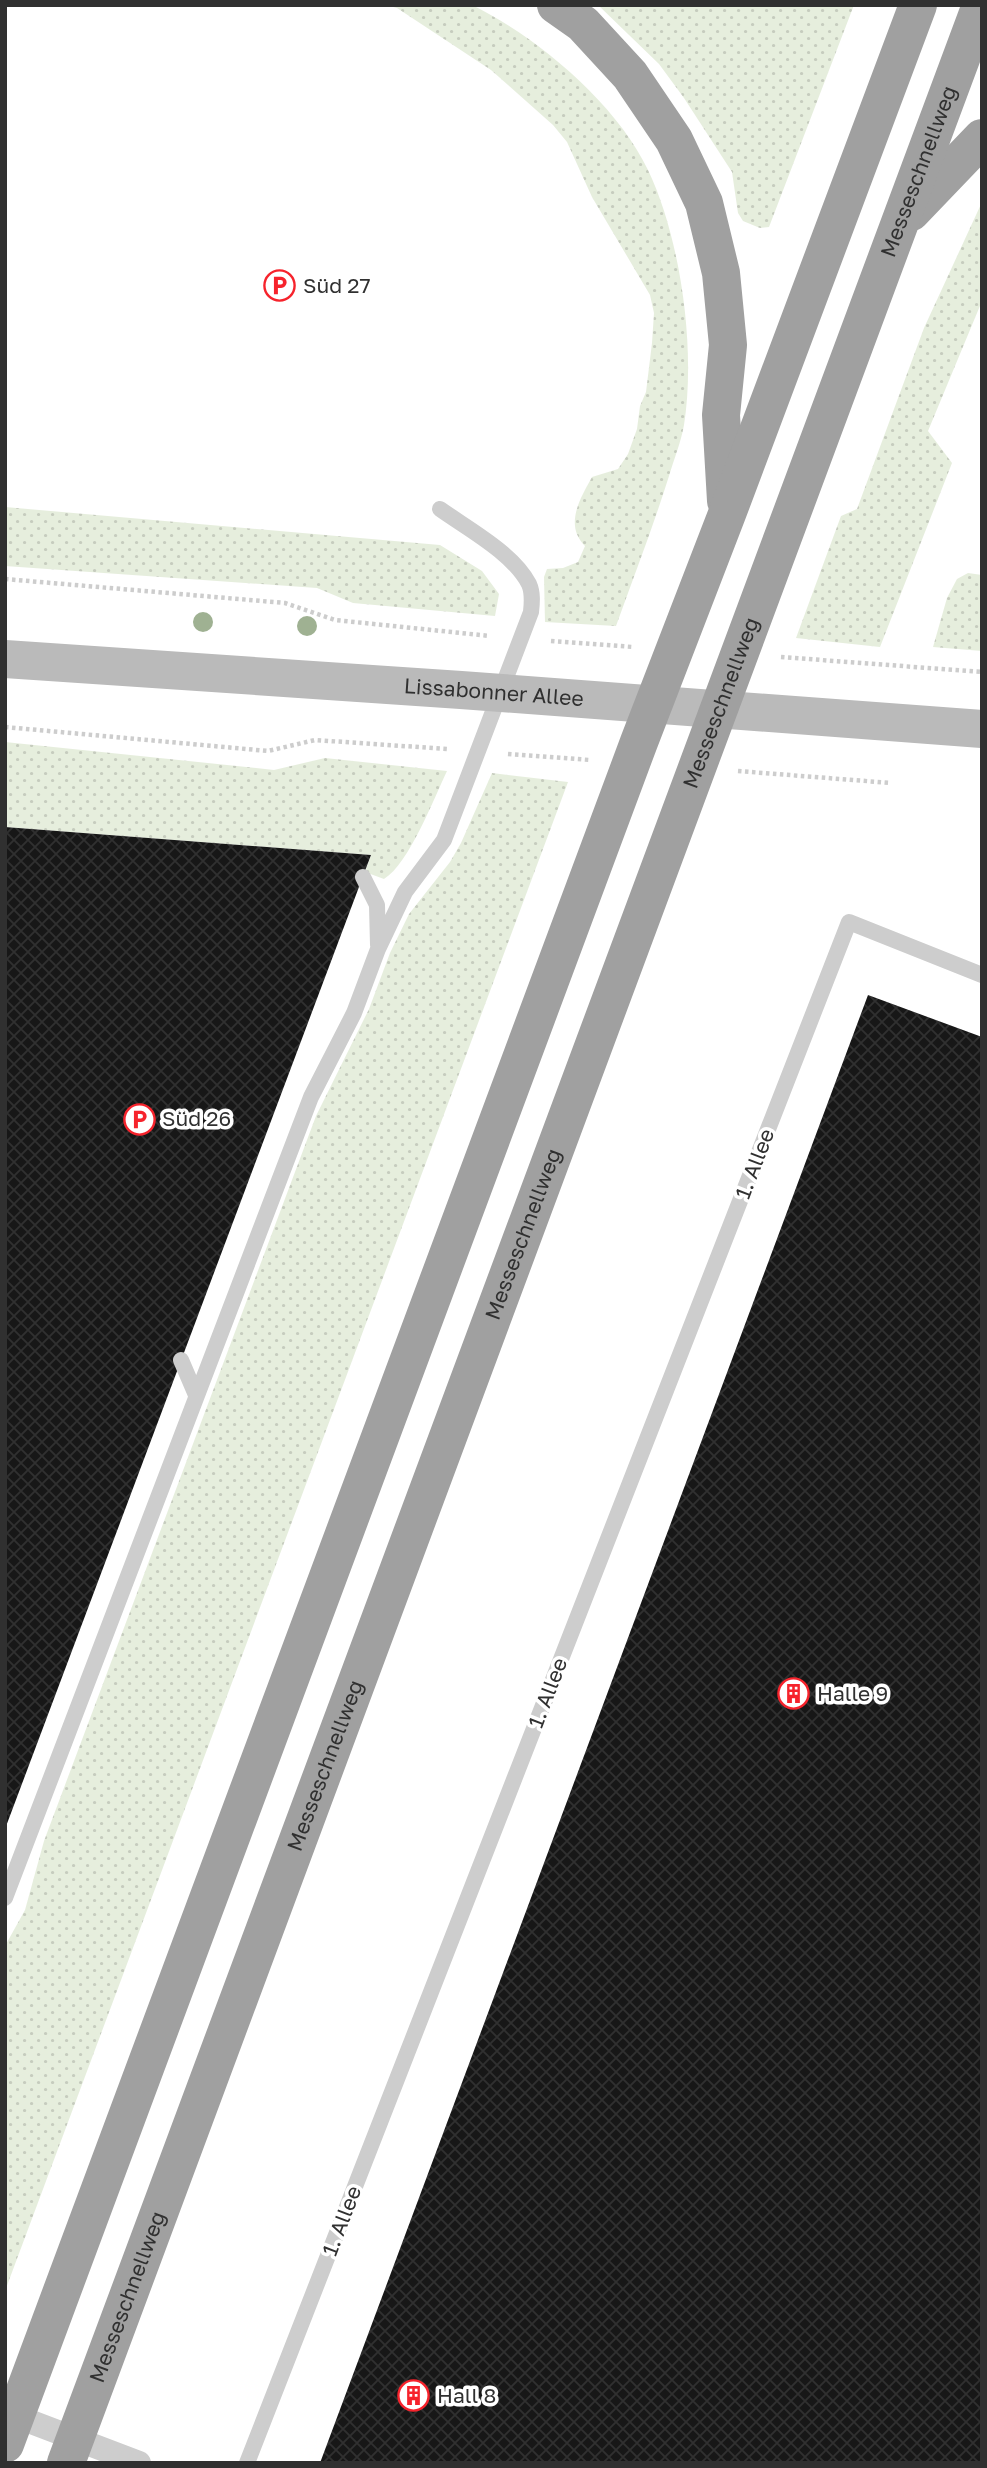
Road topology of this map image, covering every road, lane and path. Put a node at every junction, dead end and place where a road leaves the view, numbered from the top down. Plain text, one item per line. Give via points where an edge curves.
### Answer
1 (556, 5) edge
2 (918, 5) edge
3 (981, 5) edge
4 (982, 138) edge
5 (900, 224) junction
6 (440, 509) dead end
7 (727, 514) junction
8 (5, 579) edge
9 (481, 635) dead end
10 (5, 659) edge
11 (934, 668) dead end
12 (982, 672) edge
13 (5, 727) edge
14 (982, 729) edge
15 (438, 748) dead end
16 (363, 877) dead end
17 (378, 949) junction
18 (982, 975) edge
19 (181, 1360) dead end
20 (196, 1395) junction
21 (5, 1898) edge
22 (5, 2412) edge
23 (5, 2444) edge
24 (66, 2463) edge
25 (139, 2463) edge
26 (247, 2463) edge

1 - 7 highway via 583,24 630,75 674,140 704,203 721,273 728,345 721,415
2 - 7 highway
3 - 5 highway, Messeschnellweg
4 - 5 highway
5 - 24 highway, Messeschnellweg
6 - 17 lane via 510,559 529,584 531,612 443,840 405,892
7 - 23 highway
8 - 9 path via 285,603 335,620
10 - 14 main road, Lissabonner Allee
11 - 12 path
13 - 15 path via 268,751 315,740
16 - 17 lane via 377,905
17 - 20 lane via 354,1013 311,1097
18 - 26 lane, 1. Allee via 849,922
19 - 20 lane
20 - 21 lane
22 - 25 street

